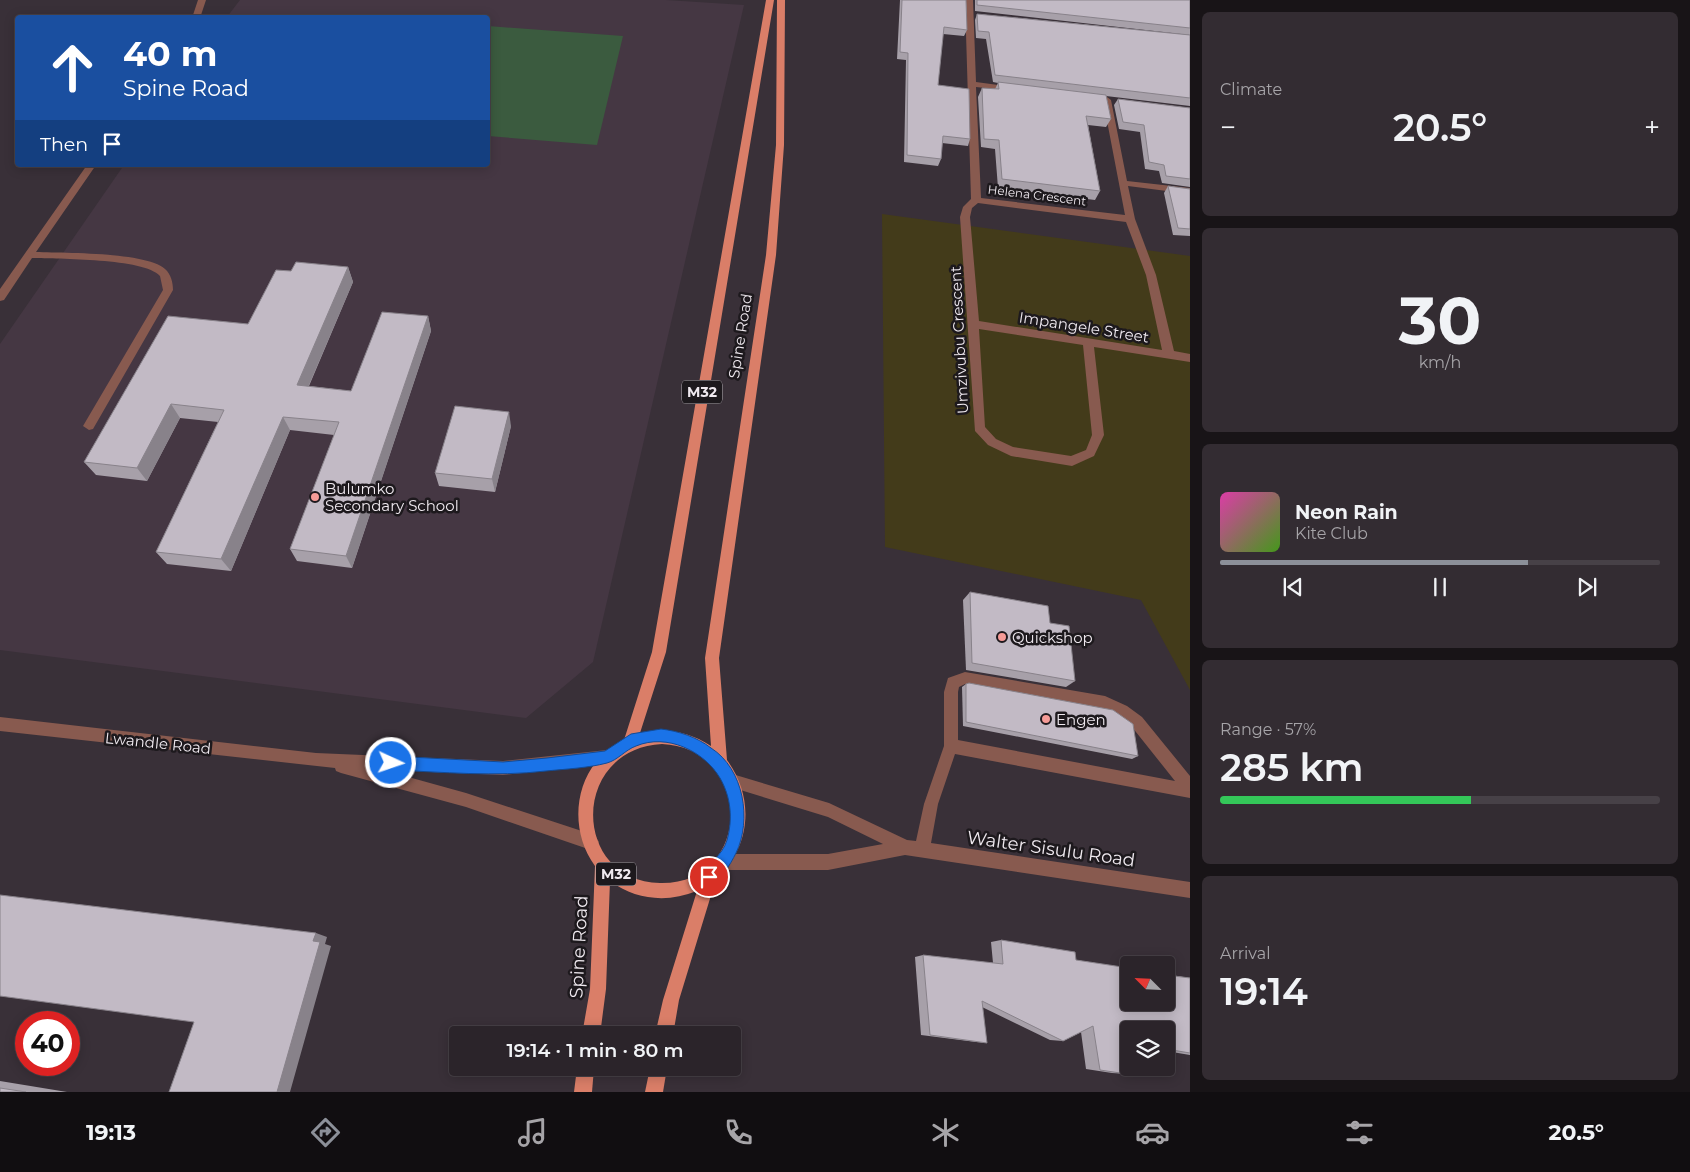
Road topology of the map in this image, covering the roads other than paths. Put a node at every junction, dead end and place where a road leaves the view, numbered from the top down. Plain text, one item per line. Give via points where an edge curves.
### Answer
1 (202, 0) edge
2 (770, 0) edge
3 (781, 0) edge
4 (969, 0) edge
5 (197, 15) edge
6 (973, 84) junction
7 (1021, 90) edge
8 (1107, 100) edge
9 (91, 167) edge
10 (1123, 183) junction
11 (1190, 191) edge
12 (976, 200) junction
13 (1130, 219) junction
14 (31, 254) junction
15 (0, 297) edge
16 (974, 324) junction
17 (1088, 343) junction
18 (1169, 355) junction
19 (1190, 358) edge
20 (89, 426) dead end
21 (0, 724) edge
22 (631, 740) junction
23 (951, 746) junction
24 (607, 757) junction
25 (316, 760) junction
26 (720, 765) junction
27 (729, 780) junction
28 (1190, 789) edge
29 (591, 842) junction
30 (905, 847) junction
31 (922, 850) junction
32 (603, 862) junction
33 (724, 862) junction
34 (709, 877) junction
35 (1190, 890) edge
36 (592, 1026) edge
37 (666, 1026) edge
38 (585, 1076) edge
39 (657, 1076) edge
40 (583, 1092) edge
41 (654, 1092) edge

1 - 5 street
2 - 22 main road, Spine Road / M32 via 659,652
3 - 26 main road, Spine Road / M32 via 780,145 771,256 712,658
4 - 6 street, Helena Crescent via 974,15
6 - 7 street
6 - 12 street, Helena Crescent
8 - 10 street
9 - 14 street
10 - 11 street
10 - 13 street
12 - 13 street, Helena Crescent
12 - 16 street, Umzivubu Crescent via 968,207 966,217
13 - 18 street via 1151,275
14 - 15 street
14 - 20 street via 141,262 161,271 168,282 168,290
16 - 17 street, Impangele Street
16 - 17 street, Umzivubu Crescent via 979,428 992,442 1011,451 1072,461 1090,453 1098,435
17 - 18 street, Impangele Street
18 - 19 street, Impangele Street
21 - 25 street, Lwandle Road
22 - 24 main road, Spine Road / M32
22 - 26 main road, Spine Road / M32 via 661,735 678,738 707,752
23 - 28 street
23 - 28 street via 951,692 954,683 958,679 978,679 1104,703 1123,710 1137,722
23 - 31 street via 931,804
24 - 25 street, Lwandle Road via 503,768
24 - 29 main road, Spine Road / M32 via 598,768 587,796 586,819
25 - 29 street, Lwandle Road via 466,800
26 - 27 main road, Spine Road / M32
27 - 30 street, Walter Sisulu Road via 829,810
27 - 33 main road, Spine Road / M32 via 736,800 738,821
29 - 32 main road, Spine Road / M32
30 - 31 street, Walter Sisulu Road
30 - 33 street, Walter Sisulu Road via 828,862
31 - 35 street, Walter Sisulu Road
32 - 34 main road, Spine Road / M32 via 621,878 637,887 654,891 672,892 689,888
32 - 36 main road, Spine Road / M32 via 598,989
33 - 34 main road, Spine Road / M32
34 - 37 main road, Spine Road / M32
38 - 40 main road
39 - 41 main road

